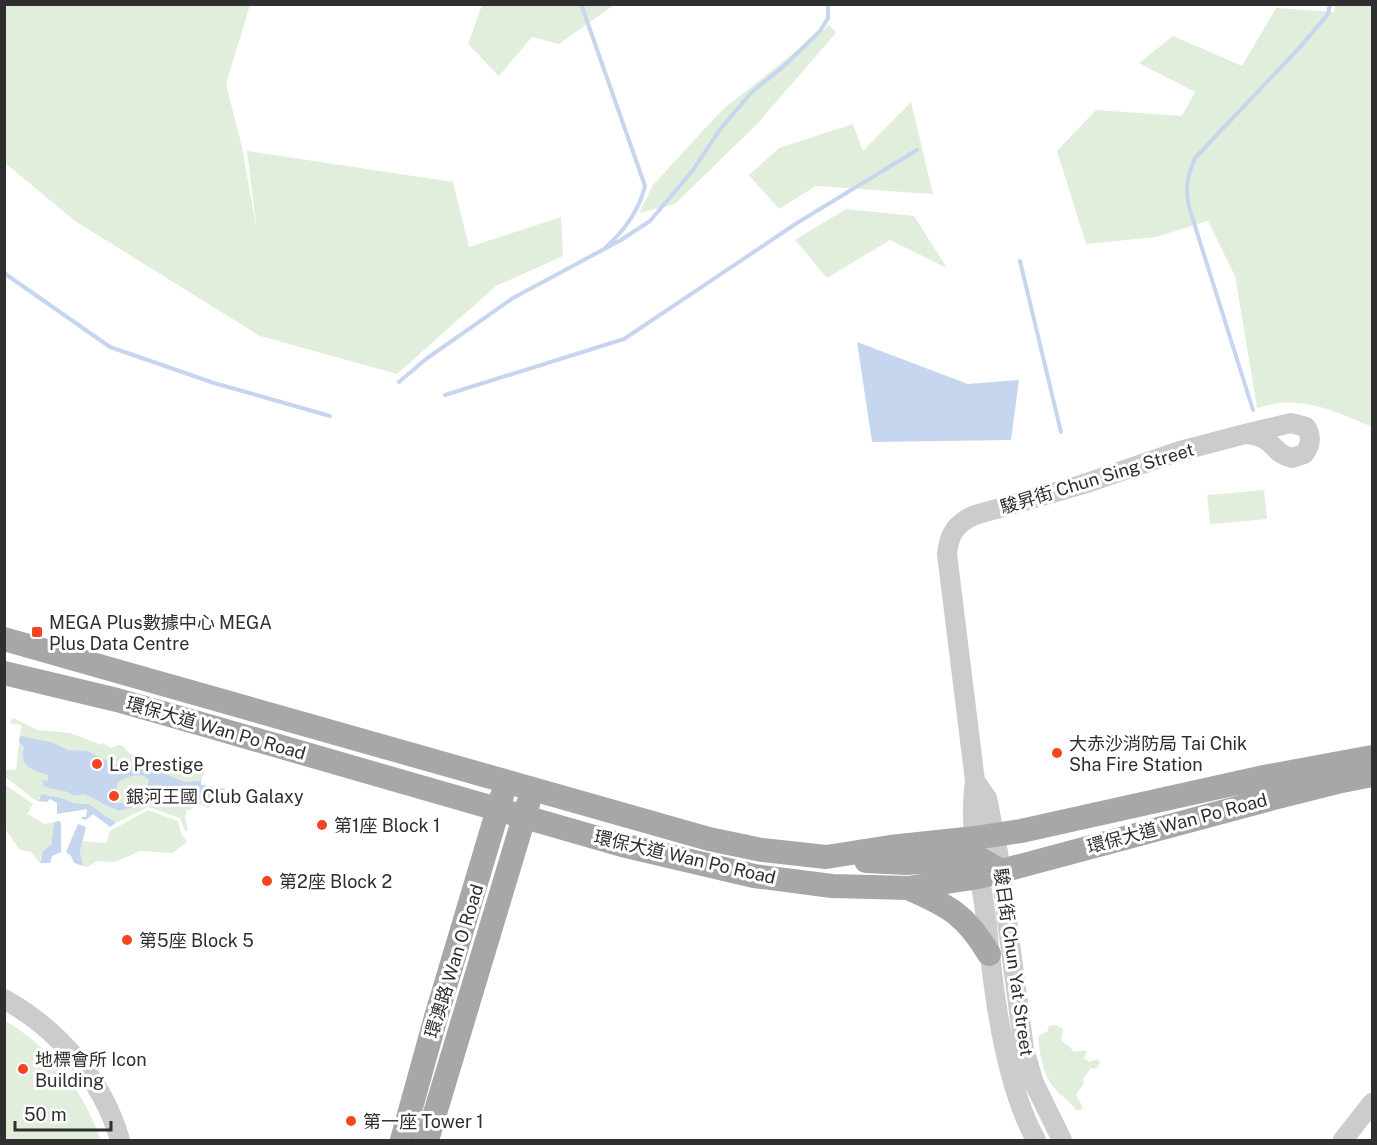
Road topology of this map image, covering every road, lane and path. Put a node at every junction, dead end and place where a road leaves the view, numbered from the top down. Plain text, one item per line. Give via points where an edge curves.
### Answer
1 (1245, 434) dead end
2 (953, 530) joint
3 (4, 639) edge
4 (4, 673) edge
5 (1372, 757) edge
6 (1372, 775) edge
7 (507, 783) junction
8 (532, 790) junction
9 (498, 810) junction
10 (524, 817) junction
11 (985, 856) junction
12 (908, 888) junction
13 (989, 954) junction
14 (4, 999) edge
15 (1372, 1103) edge
16 (120, 1140) edge
17 (402, 1140) edge
18 (427, 1140) edge
19 (1036, 1140) edge
20 (1062, 1140) edge
21 (1343, 1140) edge

1 - 2 street, 駿昇街 Chun Sing Street via 975,515
2 - 11 street, 駿日街 Chun Yat Street via 947,554 975,781 972,799
3 - 7 main road, 環保大道 Wan Po Road
4 - 9 main road, 環保大道 Wan Po Road via 159,712
5 - 11 main road, 環保大道 Wan Po Road via 1264,777
6 - 11 main road, 環保大道 Wan Po Road
7 - 8 main road, 環保大道 Wan Po Road
7 - 9 main road, 環澳路 Wan O Road
8 - 10 main road, 環澳路 Wan O Road
8 - 11 main road, 環保大道 Wan Po Road via 762,850 826,856 890,847
9 - 10 main road, 環保大道 Wan Po Road
9 - 17 main road, 環澳路 Wan O Road
10 - 12 main road, 環保大道 Wan Po Road via 754,876 832,886
10 - 18 main road, 環澳路 Wan O Road
11 - 12 main road, 環保大道 Wan Po Road
11 - 13 street, 駿日街 Chun Yat Street
11 - 20 street, 駿日街 Chun Yat Street via 1024,1048 1034,1083
12 - 13 main road via 963,918
13 - 19 street, 駿日街 Chun Yat Street via 1009,1059
14 - 16 street via 34,1018 79,1062
15 - 21 street

